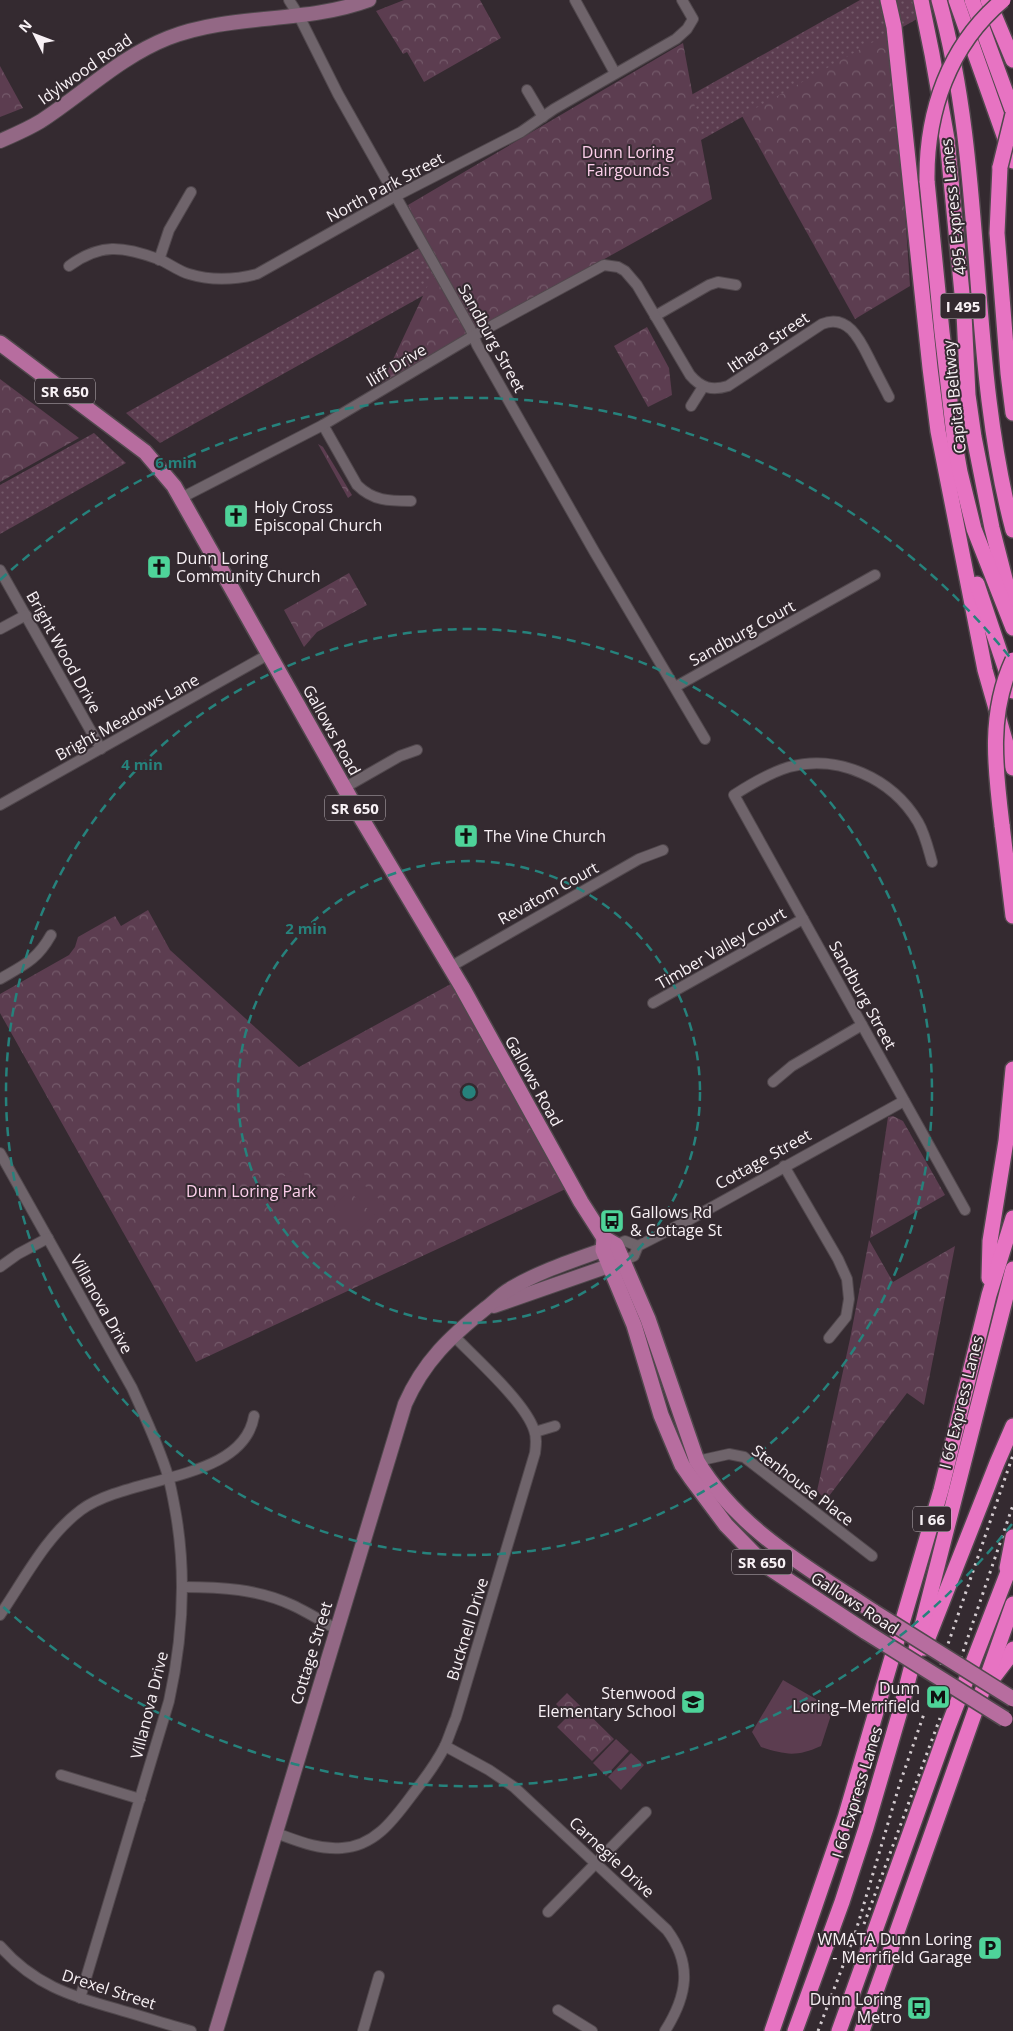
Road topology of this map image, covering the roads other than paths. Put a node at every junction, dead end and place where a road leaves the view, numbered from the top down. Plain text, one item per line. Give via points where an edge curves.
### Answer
1 (289, 0) edge
2 (369, 0) edge
3 (575, 0) edge
4 (682, 0) edge
5 (888, 0) edge
6 (921, 0) edge
7 (938, 0) edge
8 (956, 0) edge
9 (972, 0) edge
10 (988, 0) edge
11 (1003, 0) edge
12 (299, 16) junction
13 (1013, 60) edge
14 (615, 73) junction
15 (527, 90) dead end
16 (1013, 113) edge
17 (543, 117) junction
18 (0, 141) edge
19 (1006, 164) edge
20 (191, 192) dead end
21 (396, 196) junction
22 (159, 260) junction
23 (68, 266) dead end
24 (736, 285) dead end
25 (655, 316) junction
26 (473, 336) junction
27 (0, 343) edge
28 (703, 387) junction
29 (889, 397) dead end
30 (691, 406) dead end
31 (1013, 412) edge
32 (322, 425) junction
33 (182, 498) junction
34 (411, 501) dead end
35 (958, 525) junction
36 (1013, 530) edge
37 (0, 570) edge
38 (875, 575) dead end
39 (1013, 610) edge
40 (26, 615) junction
41 (1013, 628) edge
42 (0, 629) edge
43 (269, 654) junction
44 (1013, 660) edge
45 (675, 687) junction
46 (1013, 691) edge
47 (705, 739) dead end
48 (101, 749) junction
49 (417, 750) dead end
50 (1013, 768) edge
51 (344, 788) junction
52 (0, 805) edge
53 (662, 850) dead end
54 (932, 862) dead end
55 (1013, 916) edge
56 (803, 919) junction
57 (51, 935) dead end
58 (450, 967) junction
59 (0, 979) edge
60 (654, 1003) dead end
61 (862, 1025) junction
62 (1013, 1069) edge
63 (773, 1082) dead end
64 (904, 1101) junction
65 (0, 1153) edge
66 (784, 1166) junction
67 (965, 1210) dead end
68 (1013, 1218) edge
69 (48, 1238) junction
70 (608, 1244) junction
71 (638, 1246) junction
72 (617, 1263) junction
73 (0, 1267) edge
74 (1013, 1269) edge
75 (989, 1295) junction
76 (1013, 1301) edge
77 (484, 1310) junction
78 (998, 1328) junction
79 (453, 1336) junction
80 (829, 1338) dead end
81 (254, 1416) dead end
82 (555, 1426) dead end
83 (1011, 1431) edge
84 (535, 1432) junction
85 (698, 1461) junction
86 (682, 1465) junction
87 (168, 1477) junction
88 (1013, 1537) edge
89 (872, 1556) dead end
90 (1013, 1559) edge
91 (1004, 1585) junction
92 (183, 1588) junction
93 (1013, 1604) edge
94 (0, 1615) edge
95 (336, 1629) junction
96 (1013, 1649) edge
97 (981, 1693) junction
98 (1013, 1699) edge
99 (901, 1708) junction
100 (1009, 1722) edge
101 (445, 1746) junction
102 (61, 1775) dead end
103 (140, 1799) junction
104 (646, 1812) dead end
105 (276, 1832) junction
106 (596, 1864) junction
107 (548, 1912) dead end
108 (0, 1946) edge
109 (379, 1976) dead end
110 (80, 1998) junction
111 (558, 2010) dead end
112 (191, 2031) edge
113 (216, 2031) edge
114 (363, 2031) edge
115 (592, 2031) edge
116 (665, 2031) edge
117 (772, 2031) edge
118 (795, 2031) edge
119 (839, 2031) edge
120 (862, 2031) edge

1 - 12 street, Sandburg Street
2 - 12 street, Idylwood Road
3 - 14 street
4 - 14 street, North Park Street via 692,19 687,29
5 - 35 highway via 895,37 938,431
6 - 39 highway, Capital Beltway / I 495 via 947,139 974,437
7 - 36 highway, 495 Express Lanes / I 495 via 966,146 994,433
8 - 19 highway
9 - 16 highway
10 - 13 highway
11 - 41 highway, bridge via 962,46 943,83 929,142 928,181 942,332 960,472 974,528
12 - 18 street, Idylwood Road via 216,25 156,43 110,69 39,122
12 - 21 street, Sandburg Street via 338,94
14 - 17 street, North Park Street
15 - 17 street
16 - 19 highway, bridge
17 - 21 street, North Park Street via 521,132
19 - 31 highway via 997,233
20 - 22 street via 169,230
21 - 22 street, North Park Street via 257,274 235,279 206,279
21 - 26 street, Sandburg Street
22 - 23 street, North Park Street via 129,250 105,248 84,255
24 - 25 street via 718,282 709,285
25 - 26 street, Iliff Drive via 625,271 611,265 597,267
25 - 28 street via 690,375
26 - 32 street, Iliff Drive
26 - 45 street, Sandburg Street
27 - 33 main road, Gallows Road / SR 650 via 145,452
28 - 29 street, Ithaca Street via 728,386 822,324 835,321 843,323 856,334
28 - 30 street
32 - 33 street, Iliff Drive
32 - 34 street via 364,492 383,501
33 - 43 main road, Gallows Road / SR 650
35 - 46 highway
35 - 50 highway via 985,670
37 - 40 street, Bright Wood Drive
38 - 45 street, Sandburg Court
40 - 42 street
40 - 48 street, Bright Wood Drive
43 - 48 street, Bright Meadows Lane
43 - 51 main road, Gallows Road / SR 650
44 - 55 highway, bridge via 1002,689 995,724 994,759
45 - 47 street
48 - 52 street, Bright Meadows Lane
49 - 51 street via 400,756
51 - 58 main road, Gallows Road / SR 650
53 - 58 street, Revatom Court via 598,881
54 - 56 street, Sandburg Street via 925,837 909,809 886,786 855,770 822,764 790,767 758,780 734,796
56 - 60 street, Timber Valley Court
56 - 61 street, Sandburg Street
57 - 59 street via 30,962
58 - 70 main road, Gallows Road / SR 650 via 572,1186
61 - 63 street via 792,1066
61 - 64 street, Sandburg Street
62 - 75 highway via 1006,1141 990,1241
64 - 66 street, Cottage Street
64 - 67 street, Sandburg Street
65 - 69 street, Villanova Drive
66 - 71 street, Cottage Street
66 - 80 street via 847,1279 849,1299 846,1317
68 - 75 highway, I 66
69 - 73 street
69 - 87 street, Villanova Drive via 132,1388
70 - 71 street, Cottage Street via 625,1241
70 - 72 main road, Gallows Road / SR 650
70 - 77 street, Cottage Street via 509,1290
71 - 72 street, Cottage Street via 634,1256
72 - 77 street, Cottage Street
72 - 85 main road, Gallows Road / SR 650 via 658,1346
72 - 86 main road, Gallows Road / SR 650 via 661,1415
74 - 78 highway, I 66 Express Lanes
75 - 117 highway, I 66 via 941,1490 845,1818
76 - 78 highway
77 - 79 street, Cottage Street
78 - 99 highway, I 66 Express Lanes
79 - 84 street via 519,1405
79 - 95 street, Cottage Street via 425,1366 405,1404
81 - 87 street via 249,1434 236,1450 208,1465
82 - 84 street
83 - 99 highway
84 - 101 street, Bucknell Drive via 535,1453
85 - 86 street, Stenhouse Place
85 - 89 street, Stenhouse Place via 729,1454 744,1457
85 - 98 main road, Gallows Road / SR 650, bridge via 717,1490 750,1525 782,1551
86 - 100 main road, Gallows Road / SR 650, bridge via 726,1525 765,1565
87 - 92 street, Villanova Drive via 180,1534
87 - 94 street via 109,1494 81,1510 44,1550
88 - 91 highway
90 - 91 highway
91 - 119 highway via 948,1727
92 - 95 street via 239,1589 273,1597
92 - 103 street, Villanova Drive via 175,1673
93 - 97 highway
95 - 105 street, Cottage Street
96 - 97 highway
97 - 120 highway
99 - 118 highway, I 66 Express Lanes via 860,1846
101 - 105 street, Bucknell Drive via 392,1822 366,1842 328,1848 306,1844
101 - 106 street, Carnegie Drive via 508,1782
102 - 103 street
103 - 110 street, Villanova Drive
104 - 106 street
105 - 113 street, Cottage Street
106 - 107 street
106 - 116 street, Carnegie Drive via 653,1916 677,1943 685,1977 683,1992
108 - 110 street, Drexel Street via 37,1979
109 - 114 street
110 - 112 street, Drexel Street
111 - 115 street

